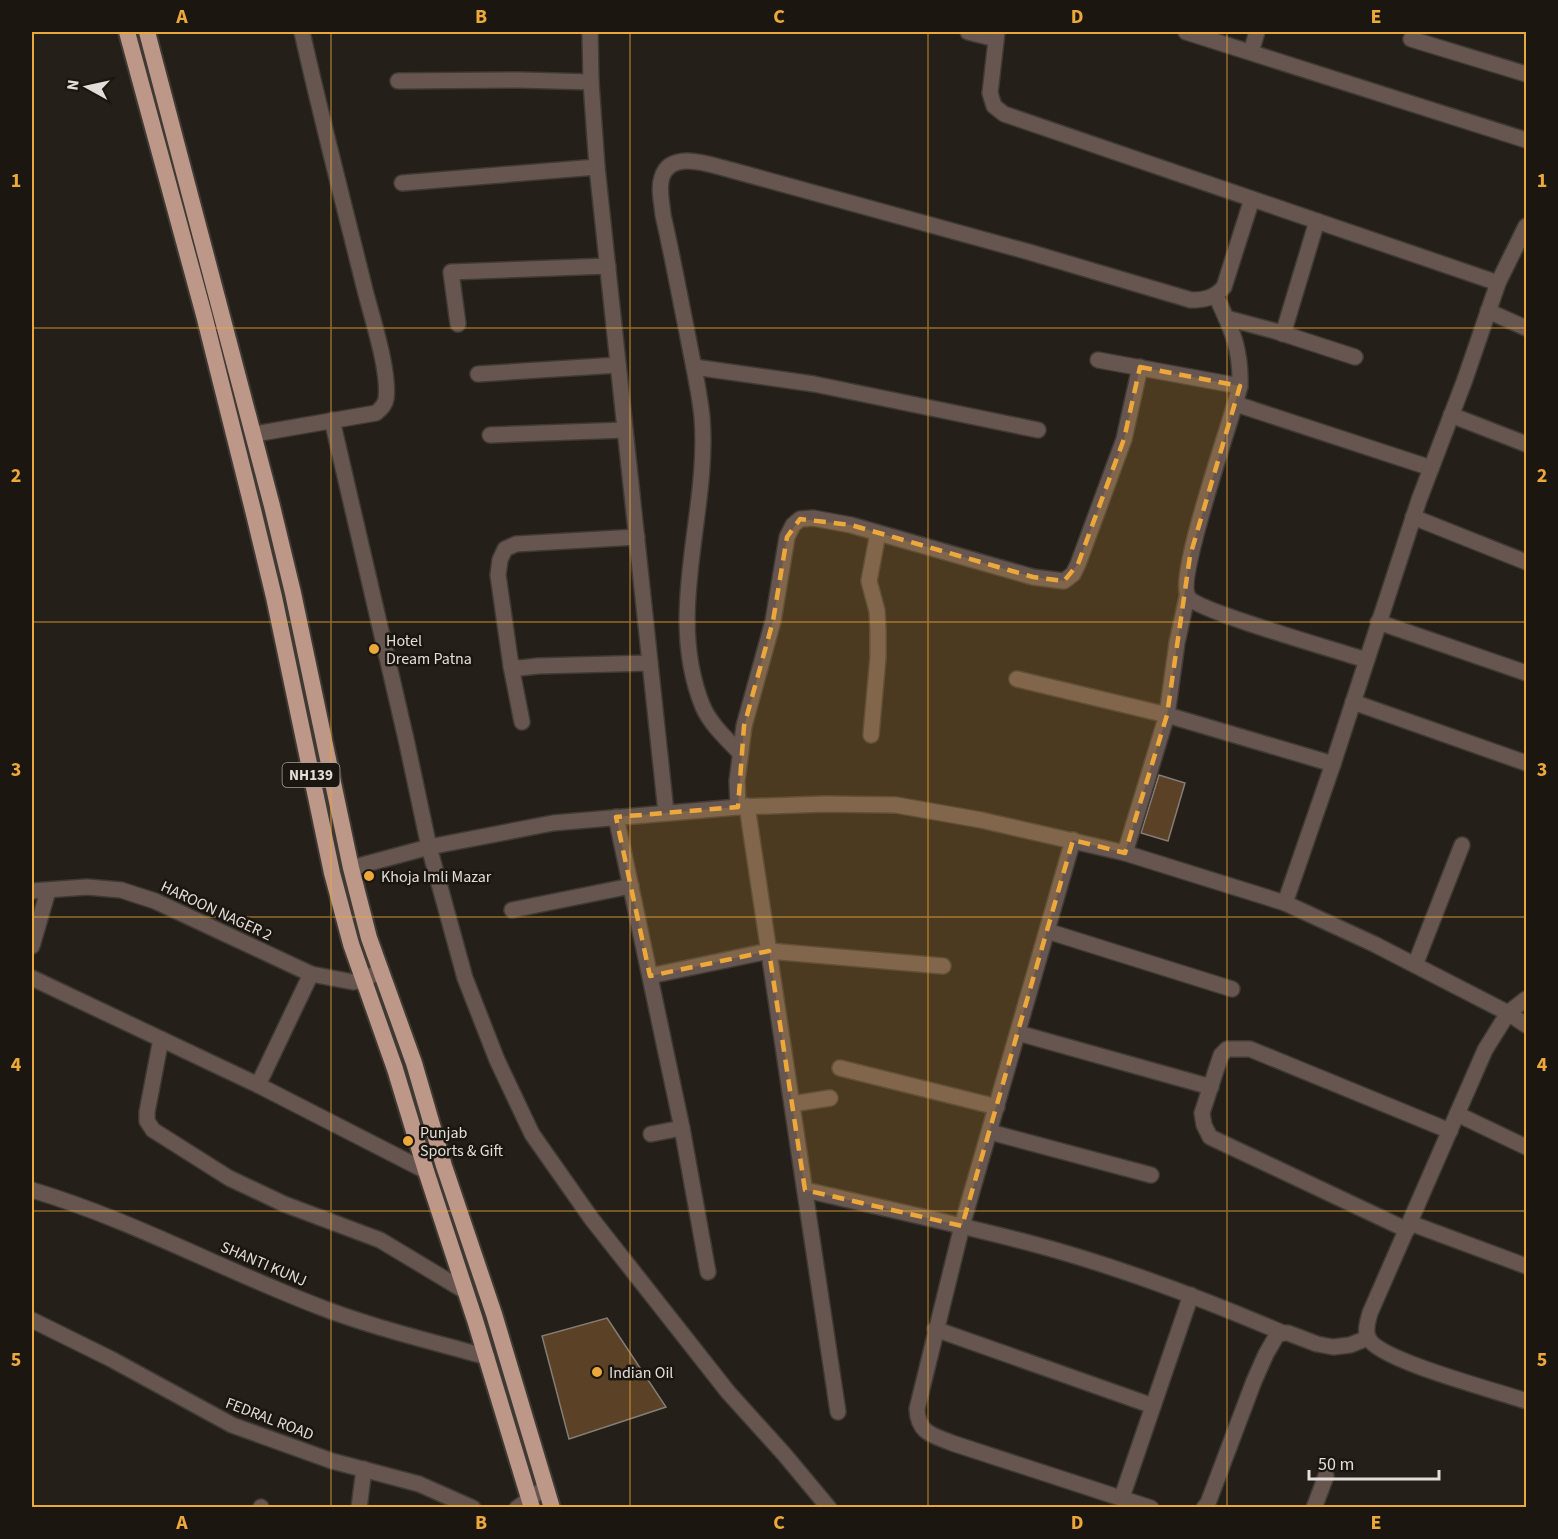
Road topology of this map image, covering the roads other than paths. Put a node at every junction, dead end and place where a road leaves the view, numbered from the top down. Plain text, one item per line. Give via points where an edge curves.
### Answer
1 (127, 32) edge
2 (147, 32) edge
3 (303, 32) edge
4 (590, 32) edge
5 (969, 32) edge
6 (1186, 32) edge
7 (1257, 32) edge
8 (996, 35) edge
9 (1411, 39) dead end
10 (1251, 52) junction
11 (1527, 74) edge
12 (398, 81) dead end
13 (591, 82) junction
14 (1527, 140) edge
15 (597, 167) junction
16 (402, 183) dead end
17 (1252, 199) junction
18 (1317, 221) junction
19 (1527, 226) edge
20 (608, 266) junction
21 (1498, 283) junction
22 (1216, 296) junction
23 (1488, 311) junction
24 (1226, 318) junction
25 (458, 324) dead end
26 (1527, 328) edge
27 (1282, 334) junction
28 (1355, 357) dead end
29 (1098, 360) dead end
30 (618, 365) junction
31 (694, 367) junction
32 (1140, 367) junction
33 (478, 374) dead end
34 (1240, 386) junction
35 (1236, 404) junction
36 (1451, 416) junction
37 (332, 420) junction
38 (625, 430) junction
39 (1038, 430) dead end
40 (255, 434) junction
41 (489, 435) dead end
42 (1527, 444) edge
43 (1431, 468) junction
44 (1413, 518) junction
45 (878, 533) junction
46 (637, 537) junction
47 (1527, 562) edge
48 (1187, 597) junction
49 (1378, 622) junction
50 (1366, 660) junction
51 (650, 663) junction
52 (511, 666) junction
53 (1527, 673) edge
54 (1017, 679) dead end
55 (1353, 702) junction
56 (1167, 715) junction
57 (522, 722) dead end
58 (871, 735) dead end
59 (740, 753) junction
60 (1333, 764) junction
61 (1527, 764) edge
62 (742, 806) junction
63 (666, 812) junction
64 (616, 817) junction
65 (1073, 840) junction
66 (1462, 845) dead end
67 (429, 847) junction
68 (1125, 853) junction
69 (351, 868) junction
70 (631, 886) junction
71 (32, 891) edge
72 (48, 891) junction
73 (1285, 903) junction
74 (512, 910) dead end
75 (1047, 931) junction
76 (32, 946) edge
77 (769, 951) junction
78 (1415, 965) junction
79 (943, 966) dead end
80 (381, 970) junction
81 (311, 974) junction
82 (650, 976) junction
83 (32, 978) edge
84 (364, 980) junction
85 (1232, 989) dead end
86 (1527, 999) edge
87 (1508, 1013) junction
88 (1527, 1025) edge
89 (1018, 1034) junction
90 (161, 1039) junction
91 (840, 1068) dead end
92 (258, 1085) junction
93 (1211, 1087) junction
94 (830, 1098) dead end
95 (792, 1104) junction
96 (997, 1107) junction
97 (1457, 1114) junction
98 (682, 1128) junction
99 (1450, 1131) junction
100 (990, 1132) junction
101 (651, 1134) dead end
102 (1527, 1147) edge
103 (426, 1171) junction
104 (1151, 1175) dead end
105 (32, 1190) edge
106 (805, 1190) junction
107 (962, 1226) junction
108 (1409, 1226) junction
109 (1527, 1266) edge
110 (708, 1272) dead end
111 (465, 1291) junction
112 (1191, 1295) junction
113 (32, 1320) edge
114 (935, 1329) junction
115 (1283, 1333) junction
116 (1368, 1338) junction
117 (487, 1357) junction
118 (1527, 1401) edge
119 (1153, 1406) junction
120 (838, 1412) dead end
121 (364, 1469) junction
122 (1326, 1476) dead end
123 (545, 1486) junction
124 (1122, 1497) junction
125 (526, 1505) edge
126 (1210, 1506) edge
127 (359, 1508) edge
128 (473, 1508) edge
129 (552, 1508) edge
130 (829, 1508) edge
131 (1151, 1508) edge
132 (1314, 1508) edge

1 - 84 highway, NH139 via 236,438 332,873
2 - 40 highway, NH139
3 - 37 street via 386,389 386,400 376,413
4 - 13 street
5 - 8 street
6 - 10 street
7 - 10 street
8 - 17 street via 990,93 994,106 1004,114
9 - 11 street
10 - 14 street
12 - 13 street
13 - 15 street
15 - 16 street
15 - 20 street
17 - 18 street
17 - 22 street via 1230,273
18 - 21 street
18 - 27 street
19 - 21 street
20 - 25 street via 451,272
20 - 30 street
21 - 23 street
22 - 24 street
22 - 31 street via 1204,300 1176,297 1029,252 731,170 681,160 668,167 662,177 661,193
23 - 26 street
23 - 36 street
24 - 27 street
24 - 34 street via 1235,336
27 - 28 street
29 - 32 street
30 - 33 street
30 - 38 street
31 - 39 street via 834,388
31 - 59 street via 702,418 702,458 687,627 692,668 704,708
32 - 34 street
32 - 45 street via 1124,440 1078,564 1064,580 1033,577
34 - 35 street
35 - 43 street
35 - 48 street via 1190,556
36 - 42 street
36 - 43 street
37 - 40 street
37 - 67 street
38 - 41 street
38 - 46 street
40 - 69 highway, NH139
43 - 44 street
44 - 47 street
44 - 49 street
45 - 58 street via 869,581 878,630
45 - 59 street via 813,518 800,519 793,525 787,537 773,621
46 - 51 street
46 - 52 street via 516,544 505,549 498,575
48 - 50 street via 1195,604 1229,616
48 - 56 street
49 - 50 street
49 - 53 street
50 - 55 street
51 - 52 street
51 - 63 street
52 - 57 street
54 - 56 street
55 - 60 street
55 - 61 street
56 - 60 street
56 - 68 street
59 - 62 street via 737,781
60 - 73 street
62 - 63 street
62 - 65 street via 897,805
62 - 77 street
63 - 64 street
64 - 67 street via 545,824
64 - 70 street
65 - 68 street
65 - 75 street
66 - 78 street
67 - 69 street
67 - 130 street via 476,1008 532,1134 591,1218 687,1341
68 - 73 street
69 - 80 highway, NH139
70 - 74 street
70 - 82 street
71 - 72 street, HAROON NAGER 2
72 - 76 street
72 - 81 street, HAROON NAGER 2 via 87,887 121,890 155,901
73 - 78 street
75 - 85 street
75 - 89 street
77 - 79 street
77 - 82 street
77 - 95 street
78 - 87 street
80 - 84 street
80 - 123 highway, NH139 via 414,1063
81 - 84 street, HAROON NAGER 2 via 353,982
81 - 92 street
82 - 98 street
83 - 90 street
84 - 103 highway, NH139
86 - 87 street
87 - 88 street
87 - 97 street via 1485,1050
89 - 93 street
89 - 96 street
90 - 92 street
90 - 111 street via 147,1112 153,1130 229,1178 380,1240
91 - 96 street
92 - 103 street
93 - 99 street via 1227,1048 1250,1048
93 - 108 street via 1202,1113 1210,1137
94 - 95 street
95 - 106 street
96 - 100 street
97 - 99 street
97 - 102 street
98 - 101 street
98 - 110 street
99 - 108 street
100 - 104 street
100 - 107 street
103 - 111 highway, NH139
105 - 117 street, SHANTI KUNJ via 116,1219 319,1307
106 - 107 street
106 - 120 street
107 - 112 street via 1097,1263
107 - 114 street
108 - 109 street
108 - 116 street via 1370,1312
111 - 117 highway, NH139
112 - 115 street
112 - 119 street
113 - 121 street, FEDRAL ROAD via 232,1425
114 - 119 street
114 - 124 street via 917,1409 917,1421 924,1431
115 - 116 street via 1333,1347
115 - 126 street via 1272,1341 1266,1354
116 - 118 street via 1376,1347 1409,1363
117 - 125 highway, NH139
119 - 124 street
121 - 127 street
121 - 128 street, FEDRAL ROAD via 419,1484
122 - 132 street
123 - 125 street
123 - 129 highway, NH139
124 - 131 street

